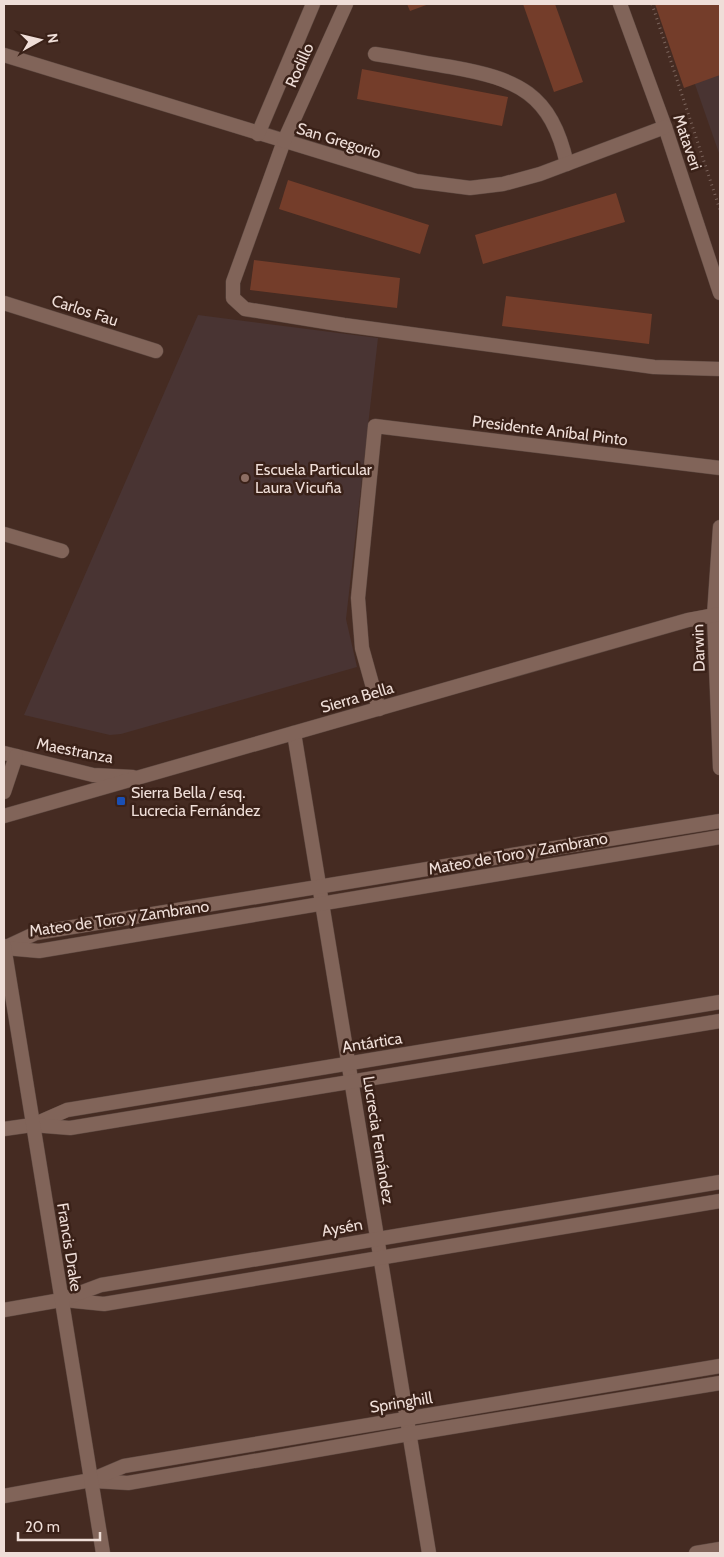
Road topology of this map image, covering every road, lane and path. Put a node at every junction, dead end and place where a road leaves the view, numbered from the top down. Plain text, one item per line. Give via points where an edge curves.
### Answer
1 (313, 4) edge
2 (346, 4) edge
3 (620, 4) edge
4 (652, 4) edge
5 (375, 54) dead end
6 (4, 55) edge
7 (665, 127) junction
8 (258, 134) junction
9 (284, 141) junction
10 (568, 164) junction
11 (720, 210) edge
12 (720, 293) edge
13 (4, 303) edge
14 (156, 351) dead end
15 (720, 370) edge
16 (720, 468) edge
17 (720, 527) edge
18 (4, 534) edge
19 (62, 551) dead end
20 (717, 614) edge
21 (379, 709) junction
22 (294, 733) junction
23 (10, 754) edge
24 (720, 768) edge
25 (140, 777) junction
26 (4, 792) edge
27 (4, 816) edge
28 (720, 821) edge
29 (720, 837) edge
30 (320, 887) junction
31 (323, 904) junction
32 (4, 947) edge
33 (5, 974) edge
34 (720, 1002) edge
35 (720, 1021) edge
36 (349, 1064) junction
37 (352, 1082) junction
38 (32, 1125) junction
39 (4, 1129) edge
40 (720, 1182) edge
41 (720, 1201) edge
42 (378, 1239) junction
43 (381, 1258) junction
44 (61, 1300) junction
45 (4, 1310) edge
46 (720, 1366) edge
47 (720, 1383) edge
48 (407, 1419) junction
49 (409, 1434) junction
50 (91, 1480) junction
51 (4, 1496) edge
52 (720, 1549) edge
53 (103, 1553) edge
54 (429, 1553) edge
55 (696, 1553) edge

1 - 8 street, Rodillo
2 - 9 street, Rodillo
3 - 7 street, Mataveri
4 - 11 path
5 - 10 street via 491,74 514,83 534,98 550,117 562,139
6 - 8 street, San Gregorio
7 - 10 street, San Gregorio
7 - 12 street, Mataveri
8 - 9 street, San Gregorio
9 - 10 street, San Gregorio via 416,182 470,188 503,184
9 - 15 street, Rodillo via 233,282 233,298 245,309 654,367
13 - 14 street, Carlos Fau
16 - 21 street, Presidente Aníbal Pinto via 375,426 358,598 362,648
17 - 20 street, Darwin
18 - 19 street
20 - 21 street, Sierra Bella
20 - 24 street, Darwin
21 - 22 street, Sierra Bella
22 - 25 street, Sierra Bella
22 - 30 street, Lucrecia Fernández
23 - 25 street, Maestranza via 93,775
23 - 26 street
25 - 27 street, Sierra Bella
28 - 30 street, Mateo de Toro y Zambrano
29 - 31 street, Mateo de Toro y Zambrano
30 - 31 street, Lucrecia Fernández
30 - 32 street, Mateo de Toro y Zambrano via 36,934
31 - 32 street, Mateo de Toro y Zambrano via 39,951
31 - 36 street, Lucrecia Fernández
32 - 33 street, Francis Drake
33 - 38 street, Francis Drake
34 - 36 street, Antártica
35 - 37 street, Antártica
36 - 37 street, Lucrecia Fernández
36 - 38 street, Antártica via 67,1110
37 - 38 street, Antártica via 70,1128
37 - 42 street, Lucrecia Fernández
38 - 39 street, Antártica
38 - 44 street, Francis Drake
40 - 42 street, Aysén
41 - 43 street, Aysén
42 - 43 street, Lucrecia Fernández
42 - 44 street, Aysén via 101,1285
43 - 44 street, Aysén via 104,1304
43 - 48 street, Lucrecia Fernández
44 - 45 street, Aysén
44 - 50 street, Francis Drake
46 - 48 street, Springhill
47 - 49 street, Springhill
48 - 49 street, Lucrecia Fernández
48 - 50 street, Springhill via 124,1466
49 - 50 street, Springhill via 128,1483
49 - 54 street, Lucrecia Fernández
50 - 51 street, Springhill
50 - 53 street, Francis Drake
52 - 55 street

